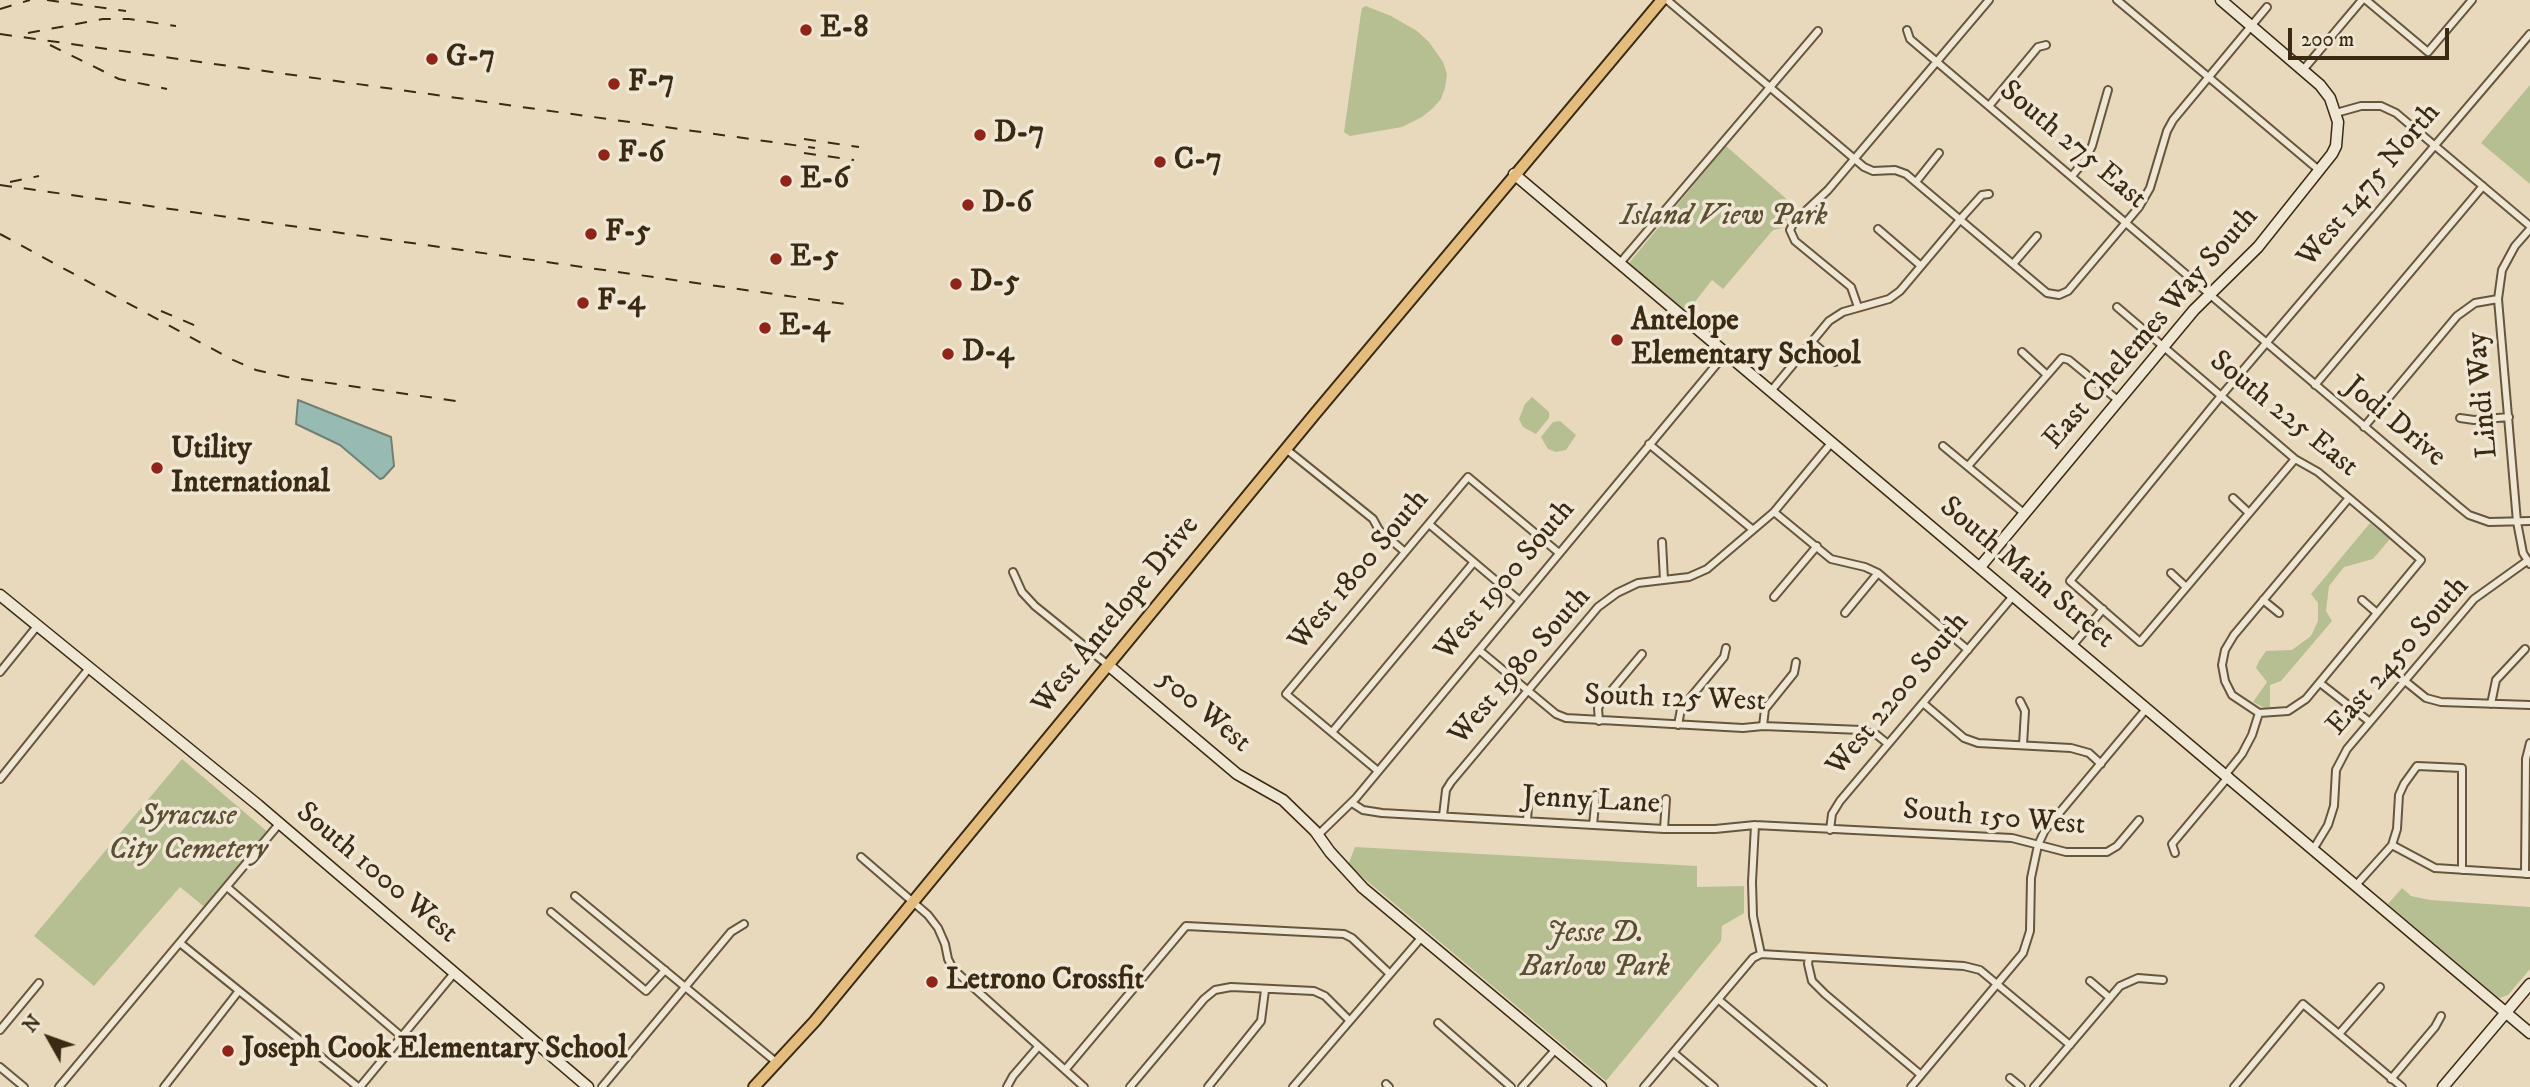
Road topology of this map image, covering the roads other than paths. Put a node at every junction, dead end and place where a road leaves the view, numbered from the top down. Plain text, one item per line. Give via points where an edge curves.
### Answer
1 (1664, 0) edge
2 (1989, 0) edge
3 (2117, 0) edge
4 (2221, 0) edge
5 (2364, 0) edge
6 (2472, 0) edge
7 (2267, 7) dead end
8 (2251, 26) junction
9 (1907, 30) dead end
10 (1818, 31) dead end
11 (2530, 34) edge
12 (2046, 45) dead end
13 (1937, 61) junction
14 (2303, 70) junction
15 (2207, 76) junction
16 (1770, 88) junction
17 (2108, 90) dead end
18 (1989, 106) junction
19 (2336, 113) junction
20 (2434, 145) junction
21 (1939, 153) dead end
22 (1854, 159) junction
23 (2320, 171) junction
24 (1514, 174) junction
25 (2072, 176) junction
26 (1916, 182) junction
27 (2483, 186) junction
28 (1989, 194) dead end
29 (1960, 219) junction
30 (2126, 222) junction
31 (2530, 228) edge
32 (1878, 229) dead end
33 (2037, 236) dead end
34 (1620, 263) junction
35 (2013, 264) junction
36 (1921, 266) junction
37 (2211, 294) junction
38 (2498, 299) junction
39 (1858, 307) junction
40 (2117, 307) dead end
41 (2243, 325) joint
42 (1811, 342) junction
43 (2266, 344) junction
44 (2164, 347) junction
45 (1726, 352) junction
46 (2022, 352) dead end
47 (1835, 362) dead end
48 (2046, 374) junction
49 (2315, 385) junction
50 (1771, 391) junction
51 (2221, 397) junction
52 (2119, 401) junction
53 (2509, 417) junction
54 (2460, 418) dead end
55 (2364, 427) junction
56 (1832, 442) junction
57 (1650, 444) junction
58 (1943, 446) dead end
59 (1286, 449) junction
60 (2295, 458) junction
61 (1968, 466) junction
62 (2233, 498) dead end
63 (2349, 498) junction
64 (1774, 512) junction
65 (2249, 513) junction
66 (2025, 514) junction
67 (2530, 520) edge
68 (2517, 522) junction
69 (1429, 524) junction
70 (1752, 529) junction
71 (1662, 542) dead end
72 (1817, 547) junction
73 (1405, 552) junction
74 (1559, 553) junction
75 (1474, 562) junction
76 (2529, 563) edge
77 (1980, 567) junction
78 (1013, 572) dead end
79 (1878, 573) junction
80 (2171, 573) dead end
81 (1664, 580) junction
82 (2186, 587) junction
83 (0, 595) edge
84 (2014, 595) junction
85 (1774, 597) dead end
86 (2263, 600) junction
87 (2362, 600) dead end
88 (1520, 601) junction
89 (2103, 609) junction
90 (1845, 613) dead end
91 (2279, 613) dead end
92 (2377, 613) junction
93 (38, 624) junction
94 (2073, 645) junction
95 (1726, 648) dead end
96 (2525, 649) dead end
97 (1479, 650) junction
98 (1968, 650) junction
99 (1642, 654) dead end
100 (1796, 662) dead end
101 (1108, 665) junction
102 (90, 667) junction
103 (0, 672) edge
104 (2405, 681) junction
105 (2320, 682) junction
106 (1527, 691) junction
107 (2020, 701) dead end
108 (1923, 703) junction
109 (2491, 704) junction
110 (2530, 705) edge
111 (2148, 708) junction
112 (2259, 713) junction
113 (1599, 721) junction
114 (2370, 722) junction
115 (1678, 725) junction
116 (1763, 726) junction
117 (1333, 731) junction
118 (2530, 743) edge
119 (1888, 744) junction
120 (2024, 745) junction
121 (2101, 764) junction
122 (1378, 771) junction
123 (2227, 775) junction
124 (0, 779) edge
125 (1529, 791) dead end
126 (1595, 795) dead end
127 (1667, 799) dead end
128 (1352, 803) junction
129 (1443, 816) junction
130 (2139, 820) dead end
131 (1527, 821) junction
132 (279, 824) junction
133 (1593, 825) junction
134 (1755, 825) junction
135 (1664, 829) junction
136 (1830, 830) junction
137 (1318, 835) junction
138 (2038, 845) junction
139 (2392, 845) junction
140 (2314, 848) junction
141 (2175, 853) dead end
142 (861, 857) dead end
143 (2462, 870) junction
144 (2527, 874) edge
145 (2357, 884) junction
146 (228, 887) junction
147 (575, 896) dead end
148 (913, 902) junction
149 (551, 912) dead end
150 (744, 924) dead end
151 (1421, 938) junction
152 (180, 943) junction
153 (1761, 954) junction
154 (1809, 957) junction
155 (665, 970) junction
156 (455, 972) junction
157 (1390, 974) junction
158 (2163, 980) dead end
159 (2090, 981) dead end
160 (38, 983) dead end
161 (1997, 984) junction
162 (2530, 984) edge
163 (685, 986) junction
164 (2380, 987) dead end
165 (1265, 990) junction
166 (239, 992) junction
167 (2110, 998) junction
168 (1719, 1000) junction
169 (2506, 1012) junction
170 (2441, 1016) dead end
171 (1349, 1020) junction
172 (1438, 1023) dead end
173 (0, 1030) edge
174 (2530, 1033) edge
175 (2339, 1034) junction
176 (401, 1036) junction
177 (2070, 1045) junction
178 (1038, 1047) junction
179 (1555, 1050) junction
180 (1674, 1053) junction
181 (776, 1062) junction
182 (0, 1067) edge
183 (1065, 1070) junction
184 (1921, 1075) junction
185 (2010, 1078) dead end
186 (2391, 1079) junction
187 (24, 1087) edge
188 (59, 1087) edge
189 (164, 1087) edge
190 (359, 1087) edge
191 (588, 1087) edge
192 (602, 1087) edge
193 (754, 1087) edge
194 (1007, 1087) edge
195 (1084, 1087) edge
196 (1130, 1087) edge
197 (1208, 1087) edge
198 (1293, 1087) edge
199 (1511, 1087) edge
200 (1522, 1087) edge
201 (1601, 1087) edge
202 (1644, 1087) edge
203 (1714, 1087) edge
204 (1823, 1087) edge
205 (1911, 1087) edge
206 (2021, 1087) edge
207 (2034, 1087) edge
208 (2234, 1087) edge
209 (2402, 1087) edge
210 (2443, 1087) edge

1 - 16 street
1 - 24 main road, West Antelope Drive
2 - 13 street
3 - 15 street
4 - 8 street
5 - 6 street via 2428,52
5 - 14 street
7 - 8 street
8 - 14 street
8 - 15 street
9 - 13 street, South 275 East
10 - 16 street
11 - 20 street, West 1475 North
12 - 18 street via 2038,47
13 - 18 street, South 275 East
13 - 22 street
14 - 19 street via 2325,91
15 - 23 street
15 - 30 street via 2173,120 2150,188
16 - 22 street
16 - 34 street
17 - 25 street via 2092,146
18 - 25 street, South 275 East
19 - 20 street via 2381,106
19 - 23 street, East Chelemes Way South via 2336,146
20 - 27 street
20 - 43 street, West 1475 North
21 - 26 street
22 - 26 street via 1873,171 1895,170
22 - 39 street via 1790,230 1795,240 1851,287
23 - 37 street, East Chelemes Way South via 2258,247
24 - 34 street, South Main Street
24 - 59 main road, West Antelope Drive
25 - 30 street, South 275 East
26 - 29 street
27 - 31 street
27 - 49 street
28 - 29 street via 1982,195
29 - 35 street
29 - 36 street
30 - 35 street via 2068,291 2059,295 2047,293
30 - 37 street, South 275 East
31 - 38 street, Lindi Way via 2502,270
32 - 36 street
33 - 35 street
34 - 45 street, South Main Street
36 - 39 street via 1889,299
37 - 41 street, South 275 East
37 - 44 street, East Chelemes Way South
38 - 53 street, Lindi Way
38 - 55 street via 2475,303 2457,316
39 - 42 street via 1836,316
40 - 44 street, South 225 East
41 - 43 street, Jodi Drive
42 - 47 street
42 - 50 street
43 - 49 street, Jodi Drive
43 - 51 street, West 1475 North
44 - 51 street, South 225 East
44 - 52 street, East Chelemes Way South
45 - 50 street, South Main Street
45 - 57 street, West 1900 South
46 - 48 street
48 - 52 street via 2062,358 2069,360
48 - 61 street
49 - 55 street, Jodi Drive
50 - 56 street, South Main Street
51 - 60 street, South 225 East
51 - 89 street, West 1475 North via 2070,581
52 - 66 street, East Chelemes Way South
53 - 54 street
53 - 68 street, Lindi Way
55 - 68 street, Jodi Drive via 2469,515 2489,522
56 - 64 street, West 1980 South
56 - 77 street, South Main Street
57 - 70 street
57 - 74 street, West 1900 South
58 - 61 street
59 - 73 street via 1373,519
59 - 101 main road, West Antelope Drive
60 - 63 street, South 225 East
60 - 65 street
61 - 66 street
62 - 65 street
63 - 86 street
63 - 92 street, South 225 East via 2421,559
64 - 70 street, West 1980 South
64 - 72 street
65 - 82 street
66 - 77 street, East Chelemes Way South
67 - 68 street, Jodi Drive
68 - 76 street, Lindi Way
69 - 73 street, West 1800 South
69 - 74 street, West 1800 South via 1468,477
69 - 75 street
70 - 81 street, West 1980 South via 1707,569
71 - 81 street
72 - 79 street via 1831,559
72 - 85 street
73 - 117 street, West 1800 South via 1286,694
74 - 88 street, West 1900 South
75 - 88 street
75 - 117 street
76 - 104 street, East 2450 South via 2474,598
77 - 84 street, South Main Street
78 - 101 street, 500 West via 1035,606
79 - 90 street
79 - 98 street
80 - 82 street
81 - 106 street, West 1980 South via 1638,583 1598,607
82 - 89 street via 2140,642
83 - 93 street, South 1000 West
84 - 94 street, South Main Street
84 - 98 street, West 2200 South
86 - 91 street
86 - 112 street via 2234,635 2222,665 2232,695
87 - 92 street
88 - 97 street, West 1900 South
89 - 94 street
92 - 105 street
93 - 102 street, South 1000 West
93 - 103 street
94 - 111 street, South Main Street
95 - 115 street via 1724,657 1681,709
96 - 109 street via 2496,680
97 - 106 street, South 125 West
97 - 122 street, West 1900 South
98 - 108 street, West 2200 South
99 - 113 street via 1601,702
100 - 116 street via 1794,673 1765,709
101 - 137 street, 500 West via 1237,774 1283,800
101 - 148 main road, West Antelope Drive
102 - 124 street
102 - 132 street, South 1000 West
104 - 109 street via 2426,698
104 - 114 street, East 2450 South
105 - 112 street via 2288,712
105 - 114 street
106 - 113 street, South 125 West via 1556,714
106 - 129 street, West 1980 South via 1451,782
107 - 120 street via 2025,711
108 - 119 street, West 2200 South
108 - 120 street via 1978,743
109 - 110 street
111 - 121 street
111 - 123 street, South Main Street
112 - 123 street via 2252,735
113 - 115 street, South 125 West
114 - 140 street, East 2450 South via 2341,759 2334,806
115 - 116 street, South 125 West
116 - 119 street, South 125 West via 1861,730
117 - 122 street
118 - 144 street via 2526,759
119 - 136 street, West 2200 South via 1840,801
120 - 121 street via 2071,748 2089,753
121 - 138 street via 2045,830
122 - 128 street, West 1900 South
123 - 140 street, South Main Street
123 - 141 street via 2172,844
125 - 131 street
126 - 133 street
127 - 135 street
128 - 129 street, Jenny Lane via 1382,813
128 - 137 street, West 1900 South
129 - 131 street, Jenny Lane
130 - 138 street, South 150 West via 2118,846 2106,852 2066,852
131 - 133 street, Jenny Lane
132 - 146 street
132 - 156 street, South 1000 West
133 - 135 street, Jenny Lane
134 - 135 street, Jenny Lane
134 - 136 street, Jenny Lane
134 - 153 street via 1753,916
136 - 138 street, South 150 West via 2011,838
137 - 151 street, 500 West via 1363,888
138 - 161 street via 2031,878 2031,931 2024,953
139 - 143 street via 2435,869
139 - 143 street via 2399,795 2417,766 2462,768
139 - 145 street
140 - 145 street, South Main Street
142 - 148 street
143 - 144 street
145 - 169 street, South Main Street
146 - 152 street
146 - 176 street
147 - 155 street
148 - 178 street via 938,928 953,969
148 - 181 main road, West Antelope Drive
149 - 155 street via 646,991
150 - 163 street via 731,932
151 - 157 street
151 - 179 street, 500 West
152 - 166 street
152 - 188 street
153 - 154 street
153 - 168 street
154 - 161 street via 1964,966 1980,970
154 - 184 street via 1812,981
155 - 163 street
156 - 176 street
156 - 191 street, South 1000 West
157 - 171 street
157 - 183 street via 1344,934 1186,926
158 - 167 street via 2138,978 2120,986
159 - 167 street
160 - 173 street
161 - 177 street
161 - 184 street
162 - 169 street
163 - 181 street
163 - 192 street
164 - 175 street
165 - 171 street via 1319,993
165 - 196 street via 1215,990
165 - 197 street via 1261,1021
166 - 189 street
166 - 190 street
167 - 177 street
168 - 180 street
168 - 204 street
169 - 174 street, South Main Street
169 - 210 street
170 - 186 street
171 - 198 street
172 - 199 street
175 - 186 street
175 - 208 street via 2303,1004
176 - 190 street
177 - 207 street
178 - 183 street
178 - 194 street
179 - 200 street
179 - 201 street, 500 West
180 - 202 street
180 - 203 street
181 - 193 main road, West Antelope Drive
182 - 187 street
183 - 195 street
184 - 205 street
185 - 206 street
186 - 209 street

